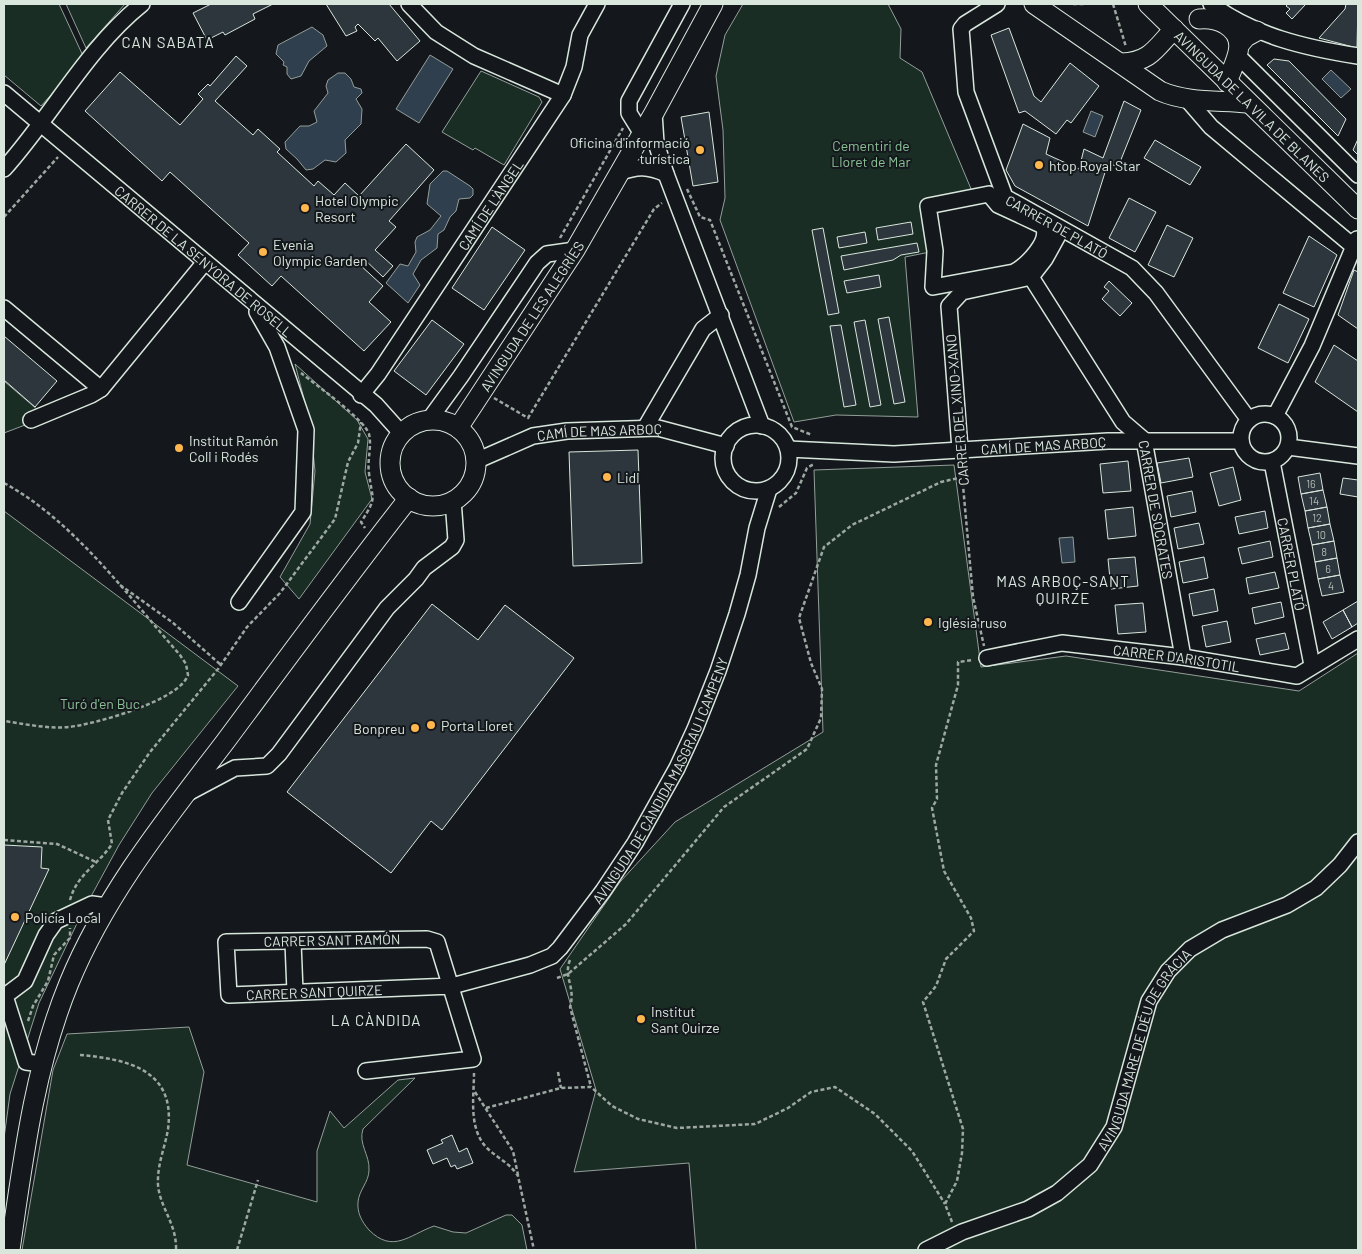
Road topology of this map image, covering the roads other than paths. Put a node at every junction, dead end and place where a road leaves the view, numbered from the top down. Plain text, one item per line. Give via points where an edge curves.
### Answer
1 (142, 4) edge
2 (409, 4) edge
3 (597, 4) edge
4 (682, 4) edge
5 (714, 4) edge
6 (997, 4) edge
7 (1034, 4) edge
8 (1148, 4) edge
9 (1210, 4) edge
10 (1201, 12) edge
11 (1256, 31) junction
12 (1177, 33) junction
13 (1239, 50) junction
14 (1151, 55) junction
15 (1358, 56) edge
16 (1124, 58) junction
17 (1227, 82) junction
18 (1151, 85) junction
19 (4, 93) edge
20 (563, 95) junction
21 (1186, 98) junction
22 (1248, 103) junction
23 (654, 113) junction
24 (40, 123) junction
25 (642, 134) junction
26 (4, 169) edge
27 (619, 173) junction
28 (666, 174) junction
29 (1358, 175) edge
30 (989, 194) joint
31 (1358, 209) edge
32 (1061, 230) junction
33 (1356, 242) edge
34 (575, 250) junction
35 (205, 262) junction
36 (1031, 277) junction
37 (250, 300) junction
38 (4, 308) edge
39 (721, 315) junction
40 (289, 333) junction
41 (277, 347) junction
42 (101, 389) junction
43 (361, 395) junction
44 (1275, 416) junction
45 (31, 420) dead end
46 (429, 420) junction
47 (1249, 420) junction
48 (762, 426) junction
49 (458, 428) junction
50 (645, 428) junction
51 (402, 434) junction
52 (1144, 440) junction
53 (1241, 441) junction
54 (726, 446) junction
55 (1288, 447) junction
56 (788, 449) junction
57 (960, 449) junction
58 (1358, 456) edge
59 (476, 461) junction
60 (1272, 462) junction
61 (769, 489) junction
62 (409, 498) junction
63 (454, 500) junction
64 (239, 602) dead end
65 (1358, 639) edge
66 (1183, 657) junction
67 (987, 658) road end
68 (1312, 665) junction
69 (185, 795) junction
70 (1358, 842) edge
71 (107, 906) junction
72 (226, 942) joint
73 (293, 942) junction
74 (452, 986) junction
75 (295, 992) junction
76 (4, 996) edge
77 (42, 1064) junction
78 (366, 1071) dead end
79 (10, 1250) edge
80 (926, 1250) edge

1 - 24 street via 105,41
2 - 20 street via 436,32 474,56
3 - 20 street, CAMÍ DE L'ÀNGEL via 580,35 574,67
4 - 25 street via 629,101 629,113
5 - 23 main road
6 - 32 street, CARRER DE PLATÓ via 961,29 966,92 1005,197
7 - 16 main road
8 - 12 main road, AVINGUDA DE LA VILA DE BLANES
9 - 11 street
10 - 12 main road
10 - 13 main road via 1235,32
11 - 13 main road via 1246,37
11 - 15 street via 1318,50
12 - 14 main road
12 - 17 main road, AVINGUDA DE LA VILA DE BLANES
13 - 17 main road
13 - 29 street
14 - 16 main road via 1134,63
14 - 18 main road via 1148,71
16 - 18 main road
17 - 22 main road, AVINGUDA DE LA VILA DE BLANES
18 - 21 main road via 1172,96
19 - 24 street, CARRER DE LA SENYORA DE ROSELL
20 - 43 street, CAMÍ DE L'ÀNGEL
21 - 22 main road
21 - 33 street via 1211,127
22 - 31 main road, AVINGUDA DE LA VILA DE BLANES
23 - 25 main road
23 - 28 street via 656,143
24 - 26 street
24 - 35 street, CARRER DE LA SENYORA DE ROSELL
25 - 27 main road
27 - 28 street via 648,166
27 - 34 main road
28 - 39 street
30 - 30 street via 928,206 935,251 933,287 1014,272 1025,266 1045,237 1043,226 998,205
32 - 36 street via 1046,259
32 - 47 street, CARRER DE PLATÓ via 1132,268 1144,280
33 - 44 street via 1312,346
34 - 46 street, AVINGUDA DE LES ALEGRÍES via 547,254 537,263
34 - 49 main road, AVINGUDA DE LES ALEGRÍES
35 - 37 street, CARRER DE LA SENYORA DE ROSELL
35 - 42 street
36 - 52 street, CARRER DE SÒCRATES via 1123,422
36 - 57 street, CARRER DEL XINO-XANO via 962,292 949,306
37 - 40 street, CARRER DE LA SENYORA DE ROSELL
37 - 41 street
38 - 42 street
39 - 48 street
39 - 50 street via 703,329
40 - 41 street
40 - 43 street, CARRER DE LA SENYORA DE ROSELL
41 - 64 street via 306,430 303,512
42 - 45 street
43 - 51 street, CARRER DE LA SENYORA DE ROSELL
44 - 47 street via 1265,414
44 - 55 street via 1289,431
46 - 49 main road
46 - 51 main road via 410,426
47 - 53 street via 1242,430
48 - 54 street via 744,427
48 - 56 street via 778,434
49 - 59 main road via 474,448
50 - 54 street, CAMÍ DE MAS ARBOÇ via 658,428
50 - 59 street, CAMÍ DE MAS ARBOÇ via 533,436
51 - 62 main road via 392,449 390,467 396,484
52 - 53 street, CAMÍ DE MAS ARBOÇ
52 - 57 street, CAMÍ DE MAS ARBOÇ
52 - 66 street, CARRER DE SÒCRATES
53 - 60 street via 1250,458 1258,462
54 - 61 street via 724,467 737,485 747,490
55 - 58 street
55 - 60 street via 1279,459
56 - 57 street, CAMÍ DE MAS ARBOÇ via 894,454
56 - 61 street via 788,468 777,484
59 - 63 main road via 469,487
60 - 68 street, CARRER PLATÓ
61 - 74 street, AVINGUDA DE CÀNDIDA MASGRAU I CAMPENY via 739,606 715,680 677,768 635,843 574,932 552,956
62 - 63 main road via 434,506
62 - 69 main road
63 - 69 street via 456,540 452,547 424,568 387,608 279,754 266,766 235,768
65 - 68 street, CARRER D'ARISTOTIL
66 - 67 street, CARRER D'ARISTOTIL via 1062,643
66 - 68 street, CARRER D'ARISTOTIL via 1298,676
69 - 71 main road
70 - 80 street, AVINGUDA MARE DE DÉU DE GRÀCIA via 1316,888 1287,904 1222,930 1190,949 1168,971 1149,1001 1114,1127 1090,1165 1057,1193 1028,1209 962,1232
71 - 76 street via 92,904 51,925 25,981
71 - 77 main road via 69,983
72 - 73 street, CARRER SANT RAMÓN
72 - 75 street, CARRER SANT QUIRZE via 228,995
73 - 74 street, CARRER SANT RAMÓN via 427,938 437,942
73 - 75 street
74 - 75 street, CARRER SANT QUIRZE
74 - 78 street via 473,1059
76 - 77 street via 26,1062
77 - 79 main road via 33,1101

